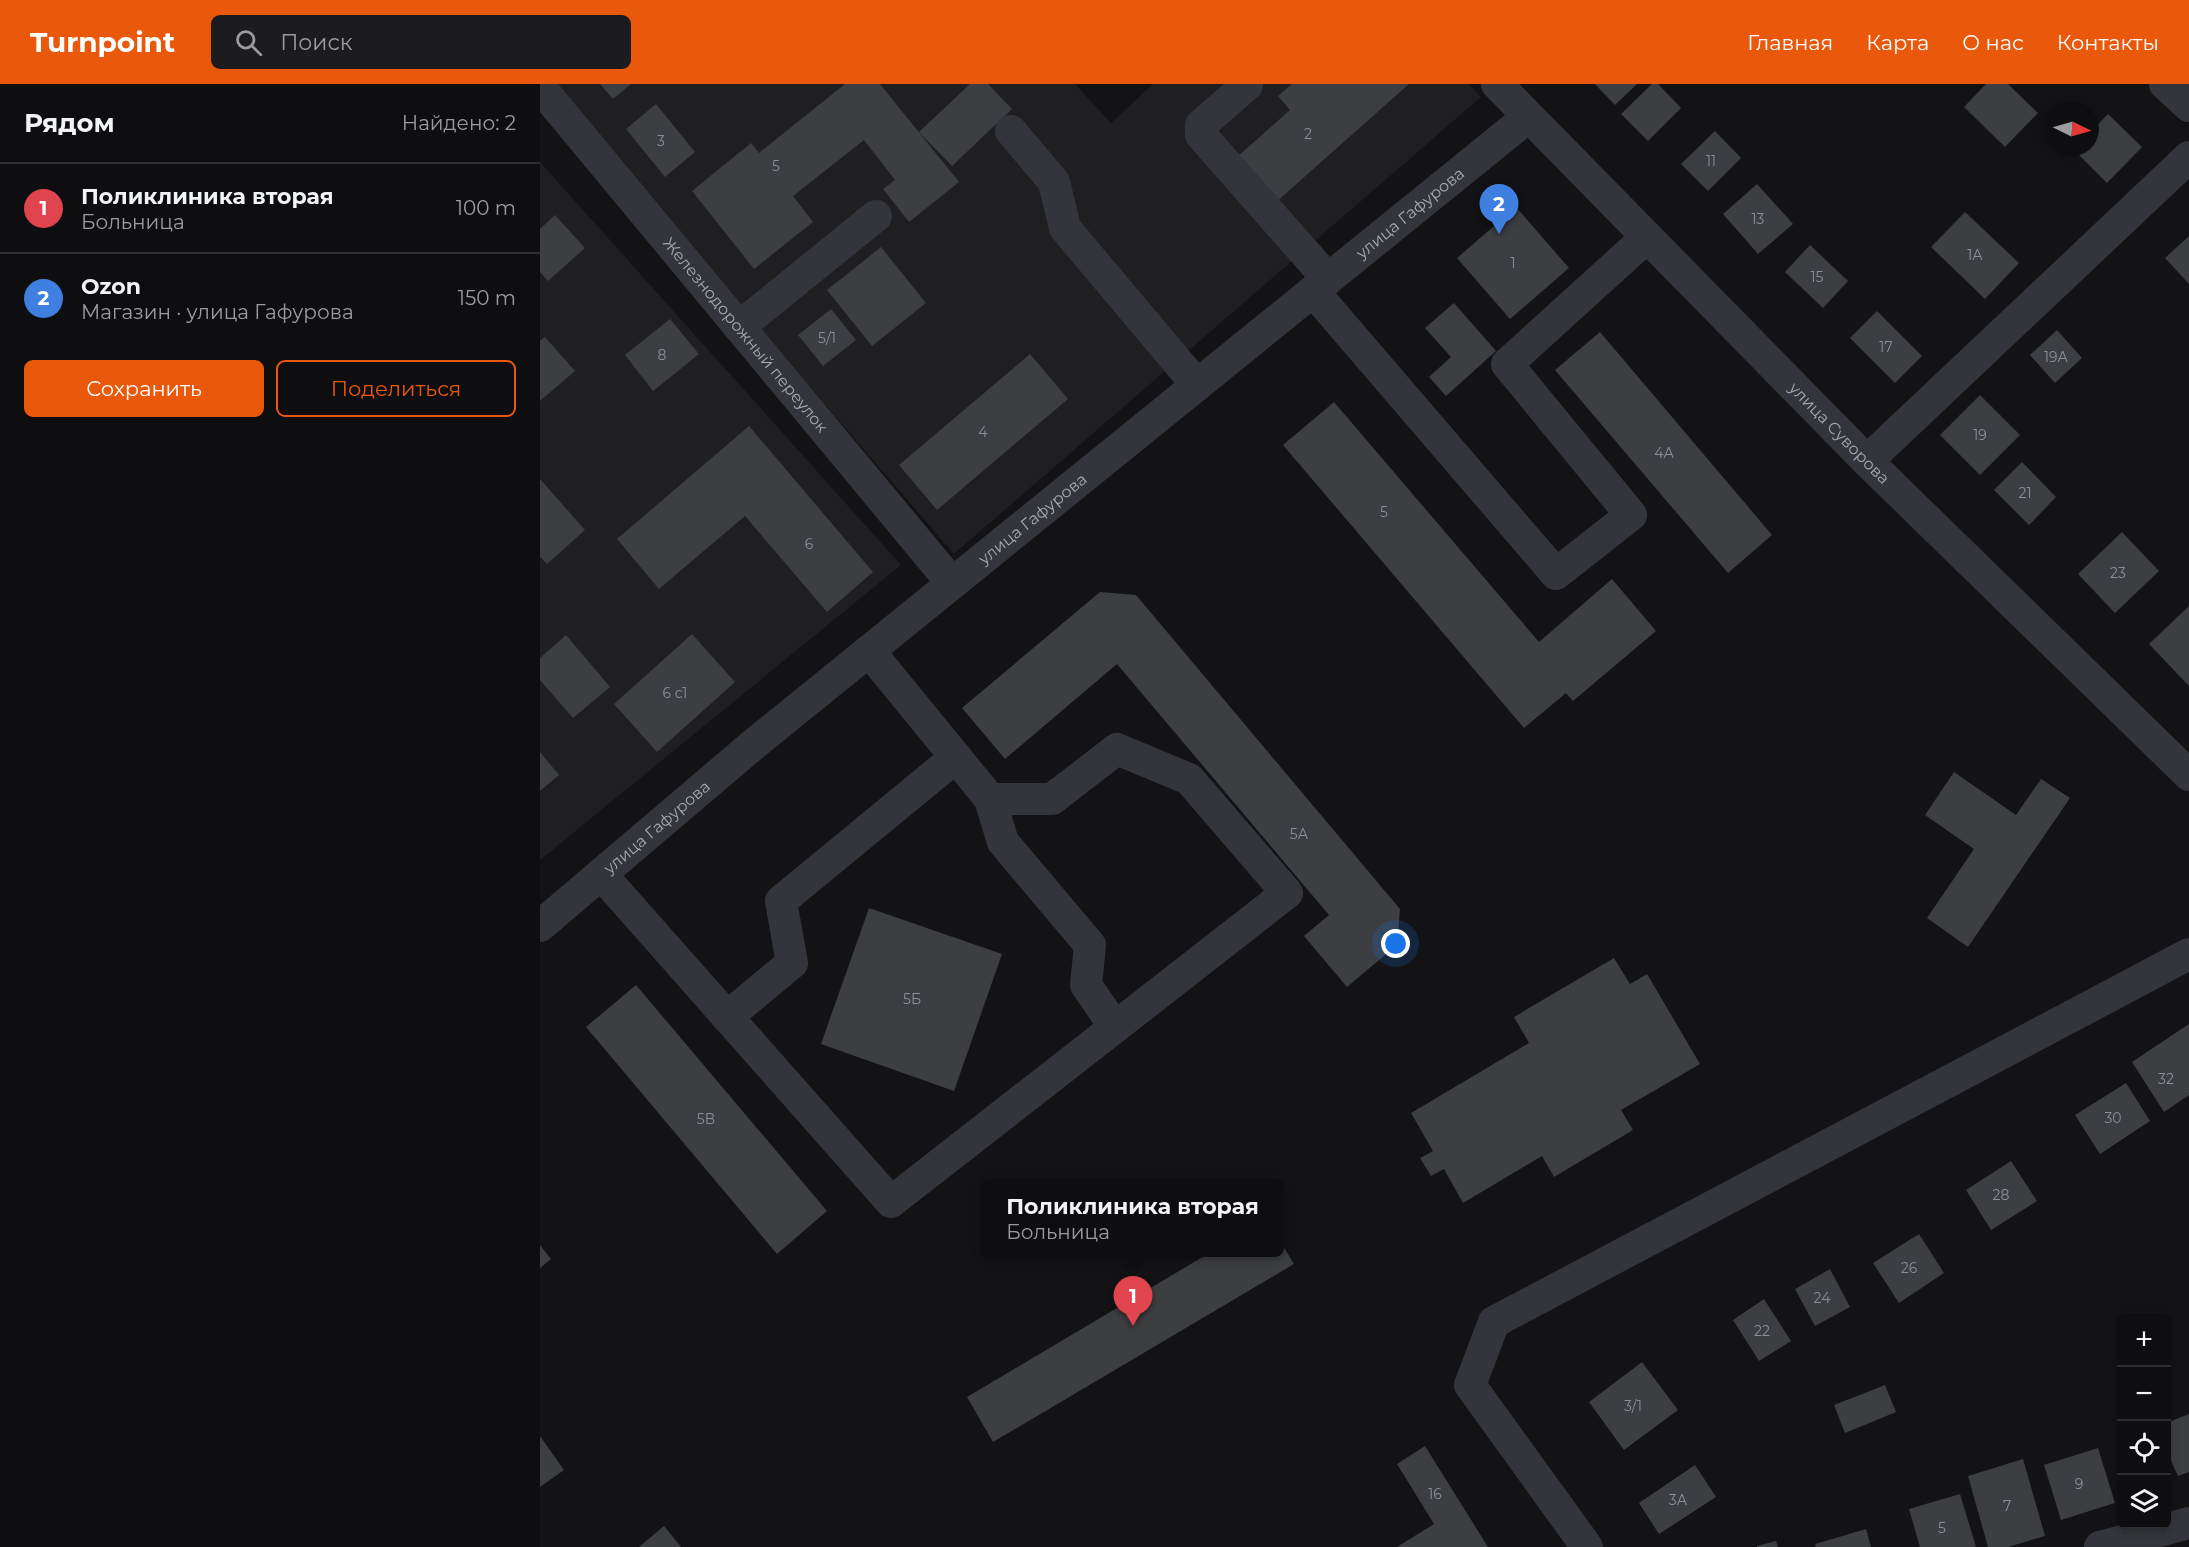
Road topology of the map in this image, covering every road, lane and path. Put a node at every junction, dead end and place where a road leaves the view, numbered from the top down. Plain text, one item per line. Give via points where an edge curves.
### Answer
1 (1497, 84) edge
2 (2165, 84) edge
3 (1247, 85) edge
4 (540, 87) edge
5 (2189, 106) edge
6 (1528, 117) junction
7 (1011, 131) dead end
8 (2189, 157) edge
9 (876, 216) dead end
10 (1647, 237) junction
11 (1320, 285) junction
12 (739, 327) junction
13 (1197, 385) junction
14 (1867, 460) junction
15 (952, 583) junction
16 (869, 651) junction
17 (956, 757) junction
18 (2189, 775) edge
19 (990, 799) junction
20 (601, 874) junction
21 (540, 926) edge
22 (2189, 954) edge
23 (727, 1017) junction
24 (1115, 1027) junction
25 (2189, 1523) edge
26 (1587, 1547) edge
27 (2100, 1547) edge

1 - 6 street, улица Суворова
2 - 5 street
3 - 11 street via 1201,125 1201,135
4 - 12 street, Железнодорожный переулок
6 - 10 street, улица Суворова
6 - 11 street, улица Гафурова
7 - 13 street via 1054,182 1065,228
8 - 14 street
9 - 12 street
10 - 11 street via 1507,364 1631,515 1556,574
10 - 14 street, улица Суворова
11 - 13 street, улица Гафурова
12 - 15 street, Железнодорожный переулок
13 - 15 street, улица Гафурова
14 - 18 street, улица Суворова
15 - 16 street, улица Гафурова
16 - 17 street
16 - 20 street, улица Гафурова
17 - 19 street
17 - 23 street via 781,901 792,963
19 - 24 street via 1003,842 1090,945 1086,985
19 - 24 street via 1052,799 1117,749 1189,779 1287,893
20 - 21 street, улица Гафурова
20 - 23 street
22 - 26 street via 1494,1322 1470,1385
23 - 24 street via 891,1202
25 - 27 street

